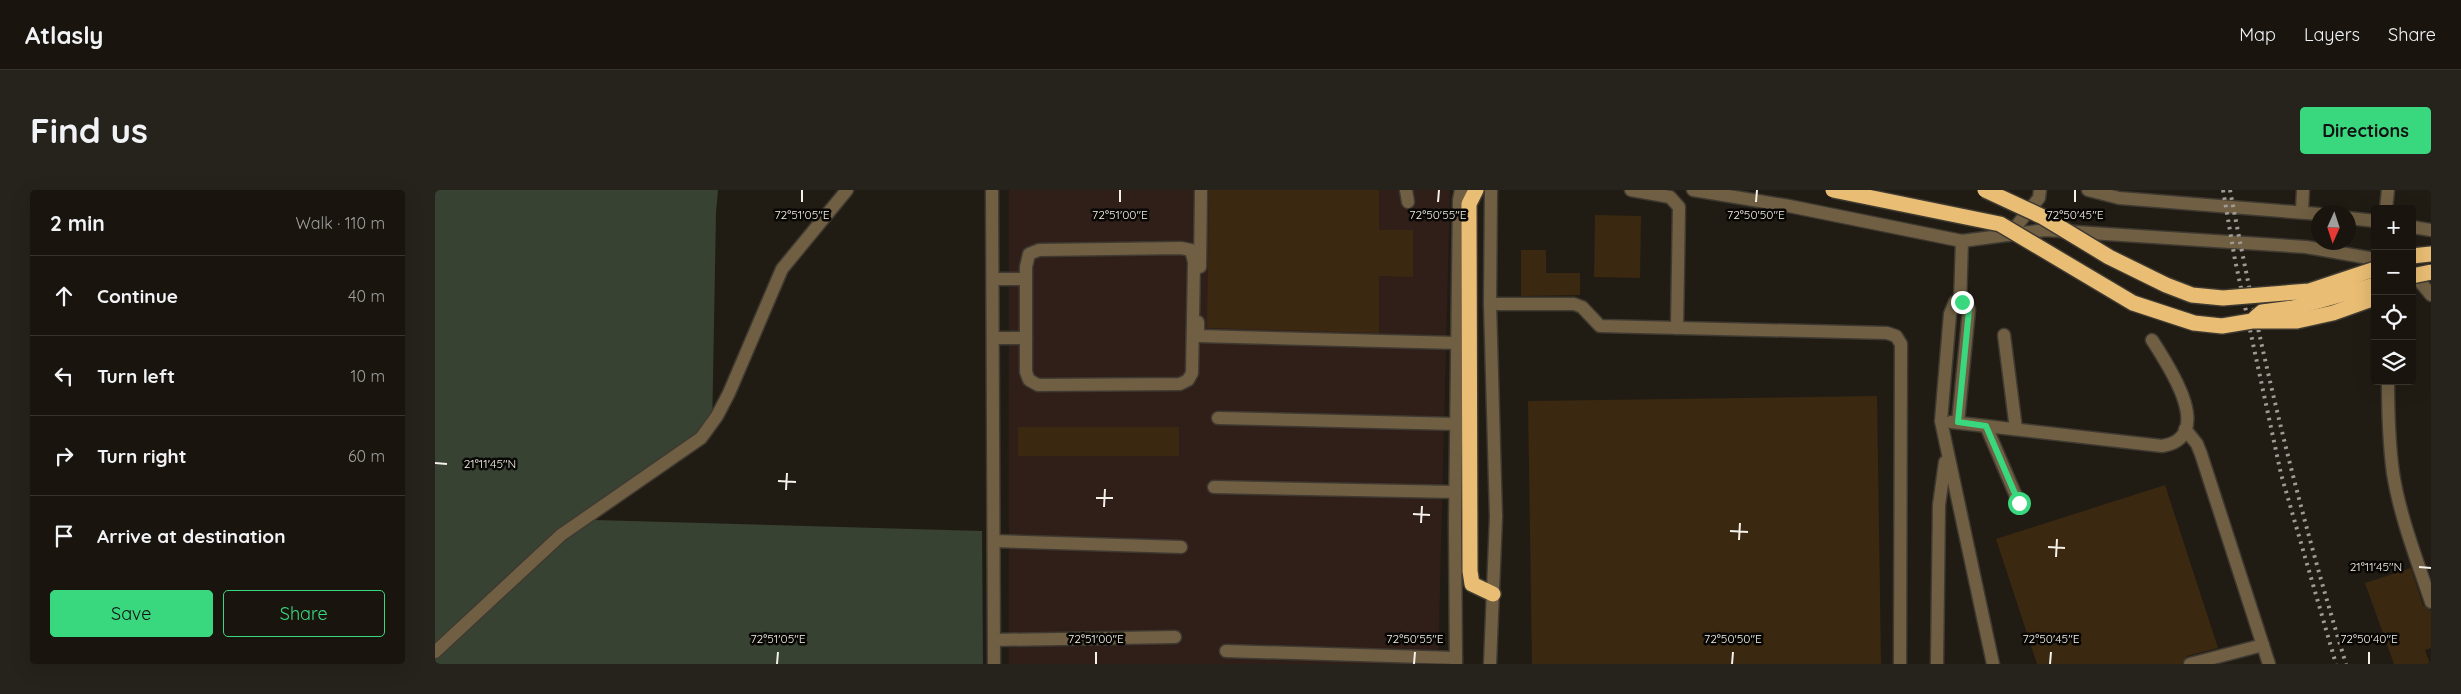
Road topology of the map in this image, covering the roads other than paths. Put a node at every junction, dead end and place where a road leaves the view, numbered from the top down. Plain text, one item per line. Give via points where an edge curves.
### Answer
1 (847, 190) edge
2 (992, 190) edge
3 (1201, 190) edge
4 (1461, 190) edge
5 (1476, 190) edge
6 (1491, 190) edge
7 (1631, 190) edge
8 (1693, 190) edge
9 (1833, 190) edge
10 (1985, 190) edge
11 (2040, 190) edge
12 (2088, 190) edge
13 (2303, 190) edge
14 (2388, 190) edge
15 (2386, 205) edge
16 (2302, 212) junction
17 (2311, 213) edge
18 (2356, 219) edge
19 (2371, 221) edge
20 (2416, 228) edge
21 (2431, 230) edge
22 (2009, 235) junction
23 (1962, 241) junction
24 (2431, 254) edge
25 (2416, 256) edge
26 (2371, 258) edge
27 (2371, 270) edge
28 (2416, 271) edge
29 (2431, 273) edge
30 (2416, 275) edge
31 (2416, 275) edge
32 (1026, 279) junction
33 (993, 280) junction
34 (2431, 282) edge
35 (2416, 285) edge
36 (2371, 286) edge
37 (2431, 295) edge
38 (2371, 299) edge
39 (1960, 302) junction
40 (1490, 304) junction
41 (2252, 321) junction
42 (1677, 328) junction
43 (2004, 335) dead end
44 (993, 338) junction
45 (1026, 338) junction
46 (2152, 340) dead end
47 (1457, 343) junction
48 (2388, 385) edge
49 (1218, 418) dead end
50 (1941, 420) junction
51 (1958, 422) junction
52 (1456, 424) junction
53 (1986, 426) junction
54 (2016, 429) junction
55 (2185, 429) junction
56 (1946, 454) junction
57 (1213, 487) dead end
58 (1455, 492) junction
59 (2019, 503) dead end
60 (994, 541) junction
61 (1181, 547) dead end
62 (1493, 594) junction
63 (2431, 602) edge
64 (1175, 637) dead end
65 (994, 640) junction
66 (2263, 645) junction
67 (435, 651) edge
68 (1226, 651) dead end
69 (1456, 661) edge
70 (994, 664) edge
71 (1490, 664) edge
72 (1900, 664) edge
73 (1937, 664) edge
74 (1993, 664) edge
75 (2190, 664) edge
76 (2269, 664) edge

1 - 67 street via 782,269 729,393 701,438 561,535
2 - 33 street
3 - 47 street via 1198,336
4 - 47 street
5 - 62 highway via 1469,204 1470,571 1473,584
6 - 40 street
7 - 42 street via 1670,197 1679,207
8 - 23 street
9 - 41 highway, bridge via 2000,224 2133,303 2193,323 2222,326
10 - 27 highway, bridge via 2043,217 2109,257 2192,295 2223,298 2309,291
11 - 22 street via 2039,198
12 - 16 street via 2119,198
13 - 16 street
14 - 15 street
16 - 17 street
18 - 19 street
20 - 21 street
22 - 23 street
22 - 26 street via 2045,230 2306,247
23 - 39 street
24 - 25 highway
28 - 29 street
29 - 30 highway, bridge
31 - 37 street
32 - 33 street
32 - 45 street
32 - 45 street via 1029,254 1039,250 1191,250 1194,262 1193,373 1180,384 1038,386 1029,380 1026,372
33 - 44 street
34 - 35 highway
36 - 41 highway, bridge via 2293,308 2262,312
38 - 41 highway, bridge via 2297,321
39 - 50 street via 1955,302 1950,314
39 - 51 street via 1967,304 1969,310
40 - 42 street via 1564,303 1582,307 1600,326
40 - 62 street via 1496,518
42 - 72 street via 1887,333 1896,336 1901,344
43 - 54 street
44 - 45 street
44 - 60 street
46 - 55 street via 2175,376 2185,402
47 - 52 street
48 - 63 street via 2393,474
49 - 52 street
50 - 51 street
50 - 56 street
51 - 53 street
52 - 58 street
53 - 54 street
53 - 59 street
54 - 55 street via 2162,446 2175,444
55 - 66 street via 2201,454
56 - 73 street via 1939,505
56 - 74 street
57 - 58 street
58 - 69 street
60 - 61 street
60 - 65 street
62 - 71 street
64 - 65 street
65 - 70 street
66 - 75 street
66 - 76 street
68 - 69 street

